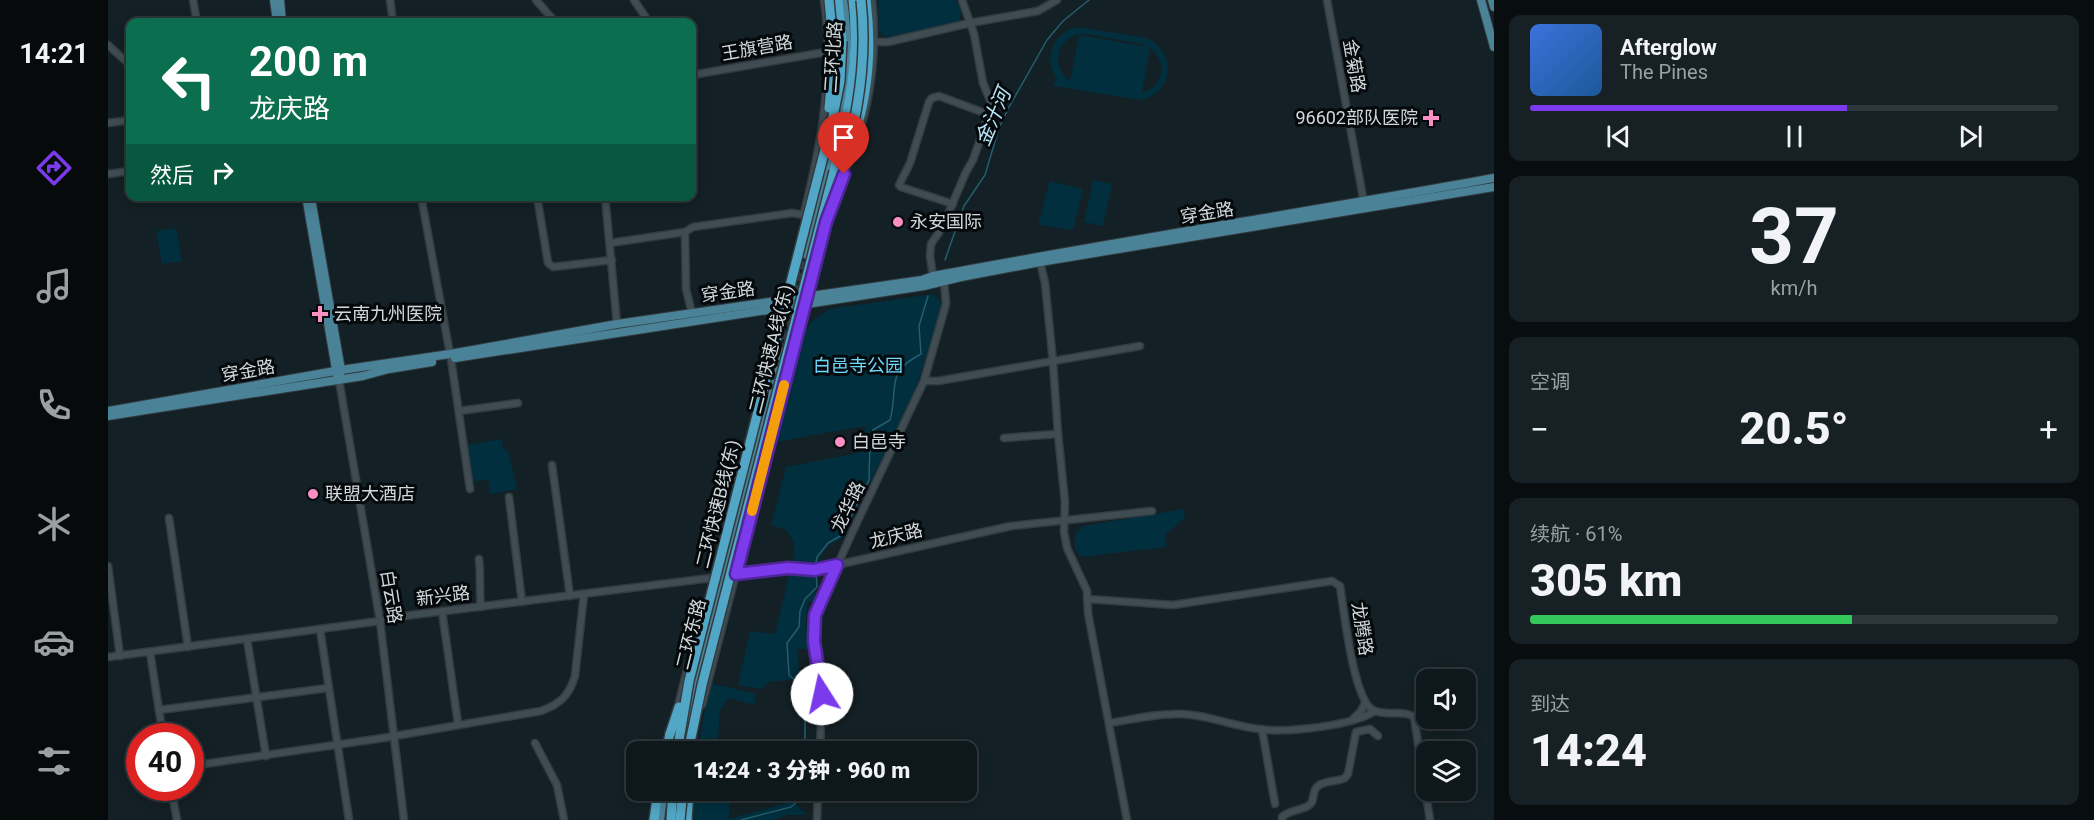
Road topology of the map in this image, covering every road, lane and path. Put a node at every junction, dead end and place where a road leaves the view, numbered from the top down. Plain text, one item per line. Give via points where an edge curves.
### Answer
1 (194, 0) edge
2 (273, 0) edge
3 (280, 0) edge
4 (390, 0) edge
5 (536, 0) edge
6 (634, 0) edge
7 (824, 0) edge
8 (829, 0) edge
9 (838, 0) edge
10 (843, 0) edge
11 (852, 0) edge
12 (861, 0) edge
13 (866, 0) edge
14 (872, 0) edge
15 (962, 0) edge
16 (1057, 0) edge
17 (1327, 0) edge
18 (1480, 0) edge
19 (1492, 0) edge
20 (1494, 8) edge
21 (196, 18) edge
22 (276, 18) edge
23 (282, 18) edge
24 (392, 18) edge
25 (552, 18) edge
26 (646, 18) edge
27 (970, 23) junction
28 (874, 42) junction
29 (108, 45) edge
30 (1494, 47) edge
31 (828, 54) junction
32 (126, 61) edge
33 (696, 74) edge
34 (990, 115) junction
35 (126, 121) edge
36 (108, 123) edge
37 (126, 172) edge
38 (826, 173) junction
39 (841, 173) junction
40 (108, 174) edge
41 (1494, 178) edge
42 (1494, 187) edge
43 (307, 201) edge
44 (312, 201) edge
45 (422, 201) edge
46 (538, 201) edge
47 (606, 201) edge
48 (952, 204) junction
49 (1364, 205) junction
50 (806, 214) junction
51 (826, 222) junction
52 (685, 232) junction
53 (610, 243) junction
54 (806, 254) tunnel mouth
55 (612, 260) junction
56 (1041, 262) junction
57 (793, 265) junction
58 (811, 270) junction
59 (933, 276) junction
60 (944, 281) junction
61 (807, 296) junction
62 (782, 300) junction
63 (804, 305) junction
64 (780, 309) junction
65 (692, 313) junction
66 (617, 324) junction
67 (773, 336) junction
68 (795, 342) junction
69 (1140, 346) dead end
70 (781, 350) tunnel mouth
71 (451, 356) junction
72 (1053, 362) junction
73 (339, 374) junction
74 (924, 381) junction
75 (760, 386) junction
76 (782, 392) junction
77 (518, 403) dead end
78 (108, 411) edge
79 (459, 411) junction
80 (108, 416) edge
81 (760, 433) junction
82 (1058, 434) junction
83 (1004, 438) dead end
84 (552, 465) dead end
85 (470, 489) dead end
86 (509, 497) dead end
87 (1152, 511) dead end
88 (169, 518) dead end
89 (1064, 521) junction
90 (479, 559) dead end
91 (837, 565) junction
92 (108, 567) edge
93 (736, 574) junction
94 (711, 578) junction
95 (584, 594) junction
96 (570, 596) junction
97 (1087, 599) junction
98 (522, 602) junction
99 (481, 607) junction
100 (442, 611) junction
101 (380, 621) junction
102 (320, 629) junction
103 (247, 639) junction
104 (188, 647) junction
105 (150, 652) junction
106 (120, 656) junction
107 (108, 657) edge
108 (692, 671) junction
109 (328, 688) junction
110 (256, 696) junction
111 (1365, 703) junction
112 (159, 710) junction
113 (1375, 711) junction
114 (1351, 720) junction
115 (161, 723) edge
116 (1110, 723) junction
117 (458, 724) junction
118 (1262, 729) junction
119 (395, 735) junction
120 (1378, 736) dead end
121 (669, 741) edge
122 (669, 741) edge
123 (677, 741) edge
124 (678, 741) edge
125 (685, 741) edge
126 (693, 741) edge
127 (694, 741) edge
128 (820, 741) edge
129 (535, 742) dead end
130 (337, 744) junction
131 (266, 756) junction
132 (204, 764) edge
133 (173, 801) edge
134 (654, 801) edge
135 (656, 801) edge
136 (663, 801) edge
137 (674, 801) edge
138 (677, 801) edge
139 (683, 801) edge
140 (686, 801) edge
141 (818, 801) edge
142 (1275, 804) dead end
143 (177, 820) edge
144 (349, 820) edge
145 (404, 820) edge
146 (564, 820) edge
147 (650, 820) edge
148 (654, 820) edge
149 (660, 820) edge
150 (670, 820) edge
151 (679, 820) edge
152 (687, 820) edge
153 (817, 820) edge
154 (1127, 820) edge
155 (1282, 820) edge
156 (1430, 820) edge

1 - 21 street
2 - 22 main road
3 - 23 main road
4 - 24 street
5 - 25 street
6 - 26 street
7 - 31 street
8 - 50 highway, bridge via 833,82
9 - 50 highway, bridge via 840,81
10 - 38 main road, 二环北路 via 846,72
11 - 38 main road, 二环北路 via 848,82
11 - 58 highway, bridge via 856,42 852,93
12 - 39 highway, bridge via 862,73
13 - 39 highway, bridge via 867,86
14 - 28 street
15 - 27 street
16 - 27 street via 1038,11
17 - 49 street, 金菊路
18 - 30 main road
19 - 20 main road
27 - 28 street
27 - 34 street via 992,105
28 - 51 street via 864,120
29 - 32 street
31 - 33 street, 王旗营路
31 - 50 street via 823,113
34 - 48 street
34 - 48 street via 939,96 929,102 899,185
35 - 36 street
37 - 40 street
38 - 50 street
38 - 51 street
38 - 54 main road, 二环北路
39 - 58 highway, bridge
41 - 49 main road, 穿金路
42 - 49 main road, 穿金路
43 - 73 main road, 白云路
44 - 73 main road, 白云路
45 - 71 street
46 - 55 street via 548,263 553,267
47 - 53 street
48 - 59 street via 931,244
49 - 56 main road, 穿金路
49 - 59 main road, 穿金路 via 1042,255
50 - 52 street via 693,227
50 - 57 highway, 二环快速B线(东), bridge
51 - 58 street
52 - 53 street
52 - 65 street via 686,289
53 - 55 street
55 - 66 street
56 - 60 main road, 穿金路
56 - 72 street
57 - 58 street via 792,272 799,277 807,277
57 - 62 street
57 - 108 highway, 二环快速B线(东), bridge
58 - 61 street
58 - 126 highway, 二环快速A线(东), bridge via 700,695
59 - 61 main road, 穿金路
60 - 63 main road, 穿金路
60 - 74 street, 龙华路 via 946,304
61 - 62 main road, 穿金路
61 - 63 street
62 - 64 street
62 - 65 main road, 穿金路
63 - 64 main road, 穿金路
63 - 68 street
64 - 67 street
64 - 71 main road, 穿金路
65 - 66 main road, 穿金路
66 - 71 main road, 穿金路
67 - 68 street via 779,329 788,329
67 - 75 street
68 - 76 street
69 - 72 street
70 - 81 main road, 二环东路
71 - 73 main road, 穿金路
71 - 79 street
72 - 74 street
72 - 82 street
73 - 78 main road, 穿金路
73 - 80 main road, 穿金路
73 - 101 street, 白云路
74 - 91 street, 龙华路
75 - 81 street
75 - 94 street
76 - 81 street
76 - 93 street
77 - 79 street
79 - 85 street
81 - 124 main road, 二环东路
81 - 125 main road, 二环东路
82 - 83 street
82 - 89 street
84 - 96 street
86 - 98 street
87 - 89 street, 龙庆路
88 - 104 street
89 - 91 street, 龙庆路 via 1011,526
89 - 97 street via 1067,548
90 - 99 street
91 - 93 street, 龙庆路
91 - 128 street, 龙华路 via 815,615 822,694
92 - 106 street
93 - 127 street
94 - 95 street, 新兴路
94 - 122 street
95 - 96 street, 新兴路
95 - 117 street via 575,676 566,696 557,705 541,711
96 - 98 street, 新兴路
97 - 111 street, 龙腾路 via 1173,605 1332,580 1340,586 1353,667
97 - 116 street
98 - 99 street, 新兴路
99 - 100 street, 新兴路
100 - 101 street, 新兴路
100 - 117 street
101 - 102 street, 新兴路
101 - 119 street, 白云路
102 - 103 street, 新兴路
102 - 109 street
103 - 104 street, 新兴路
103 - 110 street
104 - 105 street, 新兴路
105 - 106 street, 新兴路
105 - 112 street
106 - 107 street, 新兴路
108 - 121 highway, bridge
108 - 123 highway, 二环快速B线(东), bridge
109 - 110 street
109 - 130 street
110 - 112 street
110 - 131 street
111 - 113 street
111 - 114 street
112 - 115 street
113 - 114 street
113 - 156 street via 1414,717
114 - 118 street via 1325,726
116 - 118 street via 1184,714
116 - 154 street
117 - 119 street
118 - 142 street
119 - 130 street
119 - 145 street, 白云路
120 - 155 street via 1370,729 1356,732 1346,778 1318,785 1310,806 1289,812
129 - 146 street via 557,785
130 - 131 street
130 - 144 street
131 - 132 street
133 - 143 street
134 - 147 street
135 - 148 highway
136 - 149 main road
137 - 150 highway, bridge
138 - 151 main road
139 - 151 highway, bridge
140 - 152 highway
141 - 153 street

